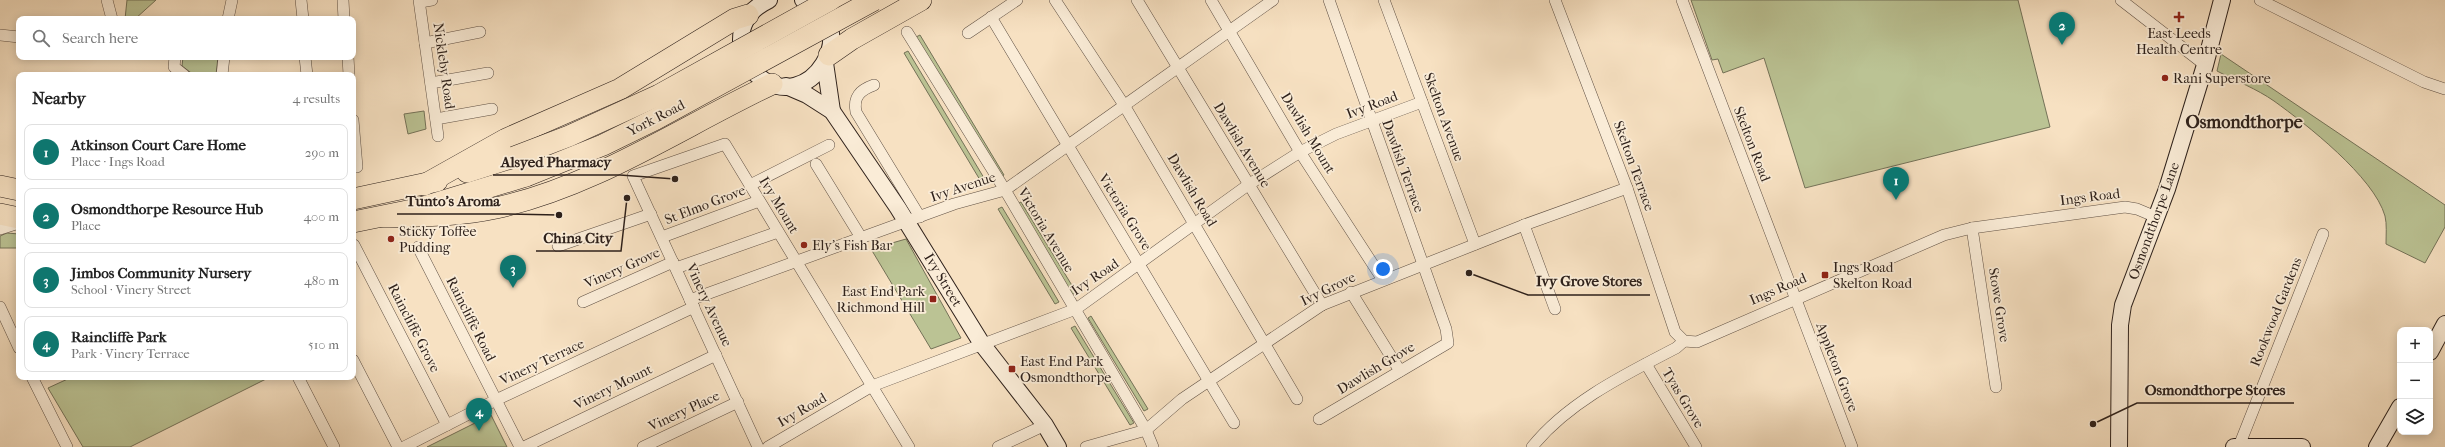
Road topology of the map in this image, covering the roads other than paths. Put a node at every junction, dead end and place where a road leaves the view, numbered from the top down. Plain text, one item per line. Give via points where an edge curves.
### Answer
1 (107, 0) edge
2 (232, 0) edge
3 (301, 0) edge
4 (343, 0) edge
5 (432, 0) edge
6 (769, 0) edge
7 (874, 0) edge
8 (921, 0) edge
9 (1018, 0) edge
10 (1055, 0) edge
11 (1137, 0) edge
12 (1210, 0) edge
13 (1273, 0) edge
14 (1329, 0) edge
15 (1384, 0) edge
16 (1555, 0) edge
17 (1682, 0) edge
18 (2121, 0) edge
19 (2222, 0) edge
20 (2260, 0) edge
21 (420, 1) edge
22 (815, 1) edge
23 (748, 15) junction
24 (111, 16) edge
25 (229, 16) edge
26 (303, 16) edge
27 (344, 16) edge
28 (990, 17) junction
29 (1229, 31) junction
30 (480, 32) dead end
31 (907, 32) dead end
32 (968, 33) dead end
33 (0, 35) edge
34 (16, 37) edge
35 (425, 43) junction
36 (827, 59) junction
37 (175, 60) edge
38 (224, 60) edge
39 (306, 60) edge
40 (348, 60) edge
41 (2205, 65) junction
42 (1178, 67) junction
43 (180, 72) edge
44 (222, 72) edge
45 (307, 72) edge
46 (349, 72) edge
47 (488, 73) dead end
48 (431, 83) junction
49 (779, 85) junction
50 (874, 85) dead end
51 (2445, 89) edge
52 (1422, 102) junction
53 (1124, 105) junction
54 (492, 110) dead end
55 (832, 111) junction
56 (436, 120) junction
57 (1370, 121) junction
58 (438, 136) dead end
59 (829, 145) dead end
60 (1067, 146) junction
61 (1300, 152) junction
62 (356, 154) edge
63 (816, 164) dead end
64 (357, 166) dead end
65 (633, 176) joint
66 (1248, 184) junction
67 (424, 185) junction
68 (750, 185) junction
69 (0, 186) edge
70 (1627, 188) junction
71 (16, 189) edge
72 (1005, 190) junction
73 (356, 198) edge
74 (759, 200) junction
75 (0, 214) edge
76 (651, 214) junction
77 (2156, 216) junction
78 (16, 217) edge
79 (384, 217) junction
80 (914, 220) junction
81 (356, 222) edge
82 (1195, 223) junction
83 (16, 224) edge
84 (1524, 225) junction
85 (1972, 228) junction
86 (0, 229) edge
87 (778, 232) junction
88 (2323, 234) dead end
89 (662, 237) junction
90 (862, 239) junction
91 (1475, 244) junction
92 (558, 246) dead end
93 (418, 247) dead end
94 (356, 248) edge
95 (796, 262) junction
96 (674, 265) junction
97 (1139, 265) junction
98 (1422, 265) junction
99 (1382, 280) junction
100 (1351, 292) junction
101 (1795, 298) junction
102 (583, 302) dead end
103 (692, 303) junction
104 (1322, 305) junction
105 (0, 307) edge
106 (1076, 309) junction
107 (1555, 309) dead end
108 (2445, 324) edge
109 (1684, 341) junction
110 (16, 342) edge
111 (1448, 343) joint
112 (982, 344) junction
113 (1264, 344) junction
114 (2433, 346) edge
115 (716, 355) junction
116 (1646, 364) junction
117 (356, 366) edge
118 (1400, 371) junction
119 (34, 380) edge
120 (300, 380) edge
121 (1209, 380) junction
122 (872, 386) junction
123 (1996, 387) dead end
124 (1297, 399) dead end
125 (496, 400) junction
126 (738, 402) junction
127 (2397, 412) edge
128 (1319, 419) dead end
129 (1234, 423) dead end
130 (447, 425) junction
131 (1045, 425) junction
132 (1146, 430) junction
133 (2236, 446) edge
134 (67, 447) edge
135 (334, 447) edge
136 (398, 447) edge
137 (404, 447) edge
138 (520, 447) edge
139 (524, 447) edge
140 (643, 447) edge
141 (758, 447) edge
142 (768, 447) edge
143 (909, 447) edge
144 (998, 447) edge
145 (1058, 447) edge
146 (1086, 447) edge
147 (1153, 447) edge
148 (1532, 447) edge
149 (1696, 447) edge
150 (1852, 447) edge
151 (2119, 447) edge
152 (2302, 447) edge
153 (2377, 447) edge

1 - 24 street
2 - 25 street
3 - 26 street
4 - 27 street
5 - 21 street
6 - 23 street
7 - 79 highway, York Road, bridge via 603,146 526,176
8 - 36 highway via 852,39
9 - 28 street
10 - 53 street, Dawlish Road
11 - 42 street, Dawlish Avenue
12 - 29 street, Dawlish Mount
13 - 29 street, Ivy Avenue
14 - 57 street, Dawlish Terrace
15 - 52 street, Skelton Avenue
16 - 70 street, Skelton Terrace
17 - 101 street, Skelton Road
18 - 41 street
19 - 41 street, Osmondthorpe Lane
20 - 51 street via 2424,82
21 - 35 street, Nickleby Road
22 - 36 street, York Road via 829,28 831,42
22 - 67 highway, York Road, bridge via 659,95 569,136 514,157
23 - 49 street via 743,29 742,52 753,72
23 - 67 highway via 734,19 620,89 506,139
28 - 32 street
28 - 60 street, Victoria Grove
29 - 42 street, Ivy Avenue
29 - 61 street, Dawlish Mount
30 - 35 street
31 - 72 street, Victoria Avenue
33 - 34 street
35 - 48 street, Nickleby Road
36 - 49 street via 813,78 800,84
36 - 55 street, Ivy Street
37 - 43 street via 174,67
38 - 44 street
39 - 45 street
40 - 46 street
41 - 77 street, Osmondthorpe Lane via 2167,189
42 - 53 street, Ivy Avenue
42 - 66 street, Dawlish Avenue
47 - 48 street
48 - 56 street, Nickleby Road
49 - 55 street, Ivy Street via 807,95
49 - 79 highway via 557,190 497,208 456,214
50 - 80 street, Ivy Street via 857,95 854,103 856,112
52 - 57 street, Ivy Road
52 - 91 street, Skelton Avenue
53 - 60 street, Ivy Avenue
53 - 82 street, Dawlish Road
54 - 56 street
55 - 80 street, Ivy Street
56 - 58 street, Nickleby Road
57 - 61 street, Ivy Road
57 - 98 street, Dawlish Terrace
59 - 68 street
60 - 72 street, Ivy Avenue
60 - 97 street, Victoria Grove
61 - 66 street, Ivy Road
61 - 99 street, Dawlish Mount
62 - 64 street
63 - 90 street
65 - 68 street, Ivy Mount via 725,144
65 - 76 street, Vinery Avenue
66 - 82 street, Ivy Road
66 - 104 street, Dawlish Avenue
67 - 73 highway, York Road
68 - 74 street, Ivy Mount
69 - 71 highway
70 - 84 street, Ivy Grove
70 - 109 street, Skelton Terrace via 1676,332
72 - 80 street, Ivy Avenue via 954,204
72 - 106 street, Victoria Avenue
74 - 87 street, Ivy Mount
74 - 89 street, St Elmo Grove
75 - 78 highway
76 - 89 street, Vinery Avenue
76 - 92 street
77 - 85 street, Ings Road via 2137,208 2125,207
77 - 151 street, Osmondthorpe Lane via 2123,305 2120,325
79 - 81 highway, York Road
80 - 90 street, Ivy Avenue
80 - 112 street, Ivy Street
82 - 97 street, Ivy Road
82 - 113 street, Dawlish Road
83 - 86 street
84 - 91 street, Ivy Grove
84 - 107 street
85 - 101 street, Ings Road via 1944,234
85 - 123 street, Stowe Grove
87 - 95 street, Ivy Mount
87 - 96 street, Vinery Grove
88 - 133 street, Rookwood Gardens
89 - 96 street, Vinery Avenue
90 - 95 street, Ivy Avenue
91 - 98 street, Ivy Grove
93 - 125 street, Raincliffe Road
94 - 130 street, Raincliffe Grove
95 - 103 street, Ivy Avenue
95 - 122 street, Ivy Mount
96 - 102 street, Vinery Grove
96 - 103 street, Vinery Avenue
97 - 106 street, Ivy Road
97 - 121 street, Victoria Grove
98 - 99 street, Ivy Grove
98 - 111 street, Dawlish Terrace via 1446,329
99 - 100 street, Ivy Grove
100 - 104 street, Ivy Grove
100 - 118 street
101 - 109 street, Ings Road via 1697,342
101 - 150 street, Appleton Grove
103 - 115 street, Vinery Avenue
103 - 125 street, Vinery Terrace
104 - 113 street, Ivy Grove
105 - 110 street
106 - 112 street, Ivy Road
106 - 132 street, Victoria Avenue
108 - 114 street
109 - 116 street, Ings Road
111 - 118 street, Dawlish Grove
112 - 122 street, Ivy Road
112 - 131 street, Ivy Street
113 - 121 street, Ivy Grove
113 - 124 street, Dawlish Road
115 - 126 street, Vinery Avenue
115 - 139 street, Vinery Mount
116 - 148 street, Ings Road via 1587,400 1561,419
116 - 149 street, Tyas Grove
117 - 136 street
118 - 128 street, Dawlish Grove
119 - 134 street
120 - 135 street
121 - 129 street, Victoria Grove
121 - 132 street, Ivy Grove
122 - 142 street, Ivy Road
122 - 143 street, Ivy Mount
125 - 130 street, Vinery Terrace
125 - 138 street, Raincliffe Road
126 - 140 street, Vinery Place
126 - 141 street, Vinery Avenue
127 - 153 street
130 - 137 street, Vinery Terrace
131 - 144 street
131 - 145 street, Ivy Street
132 - 146 street, Ivy Grove
132 - 147 street, Victoria Avenue
133 - 152 street

